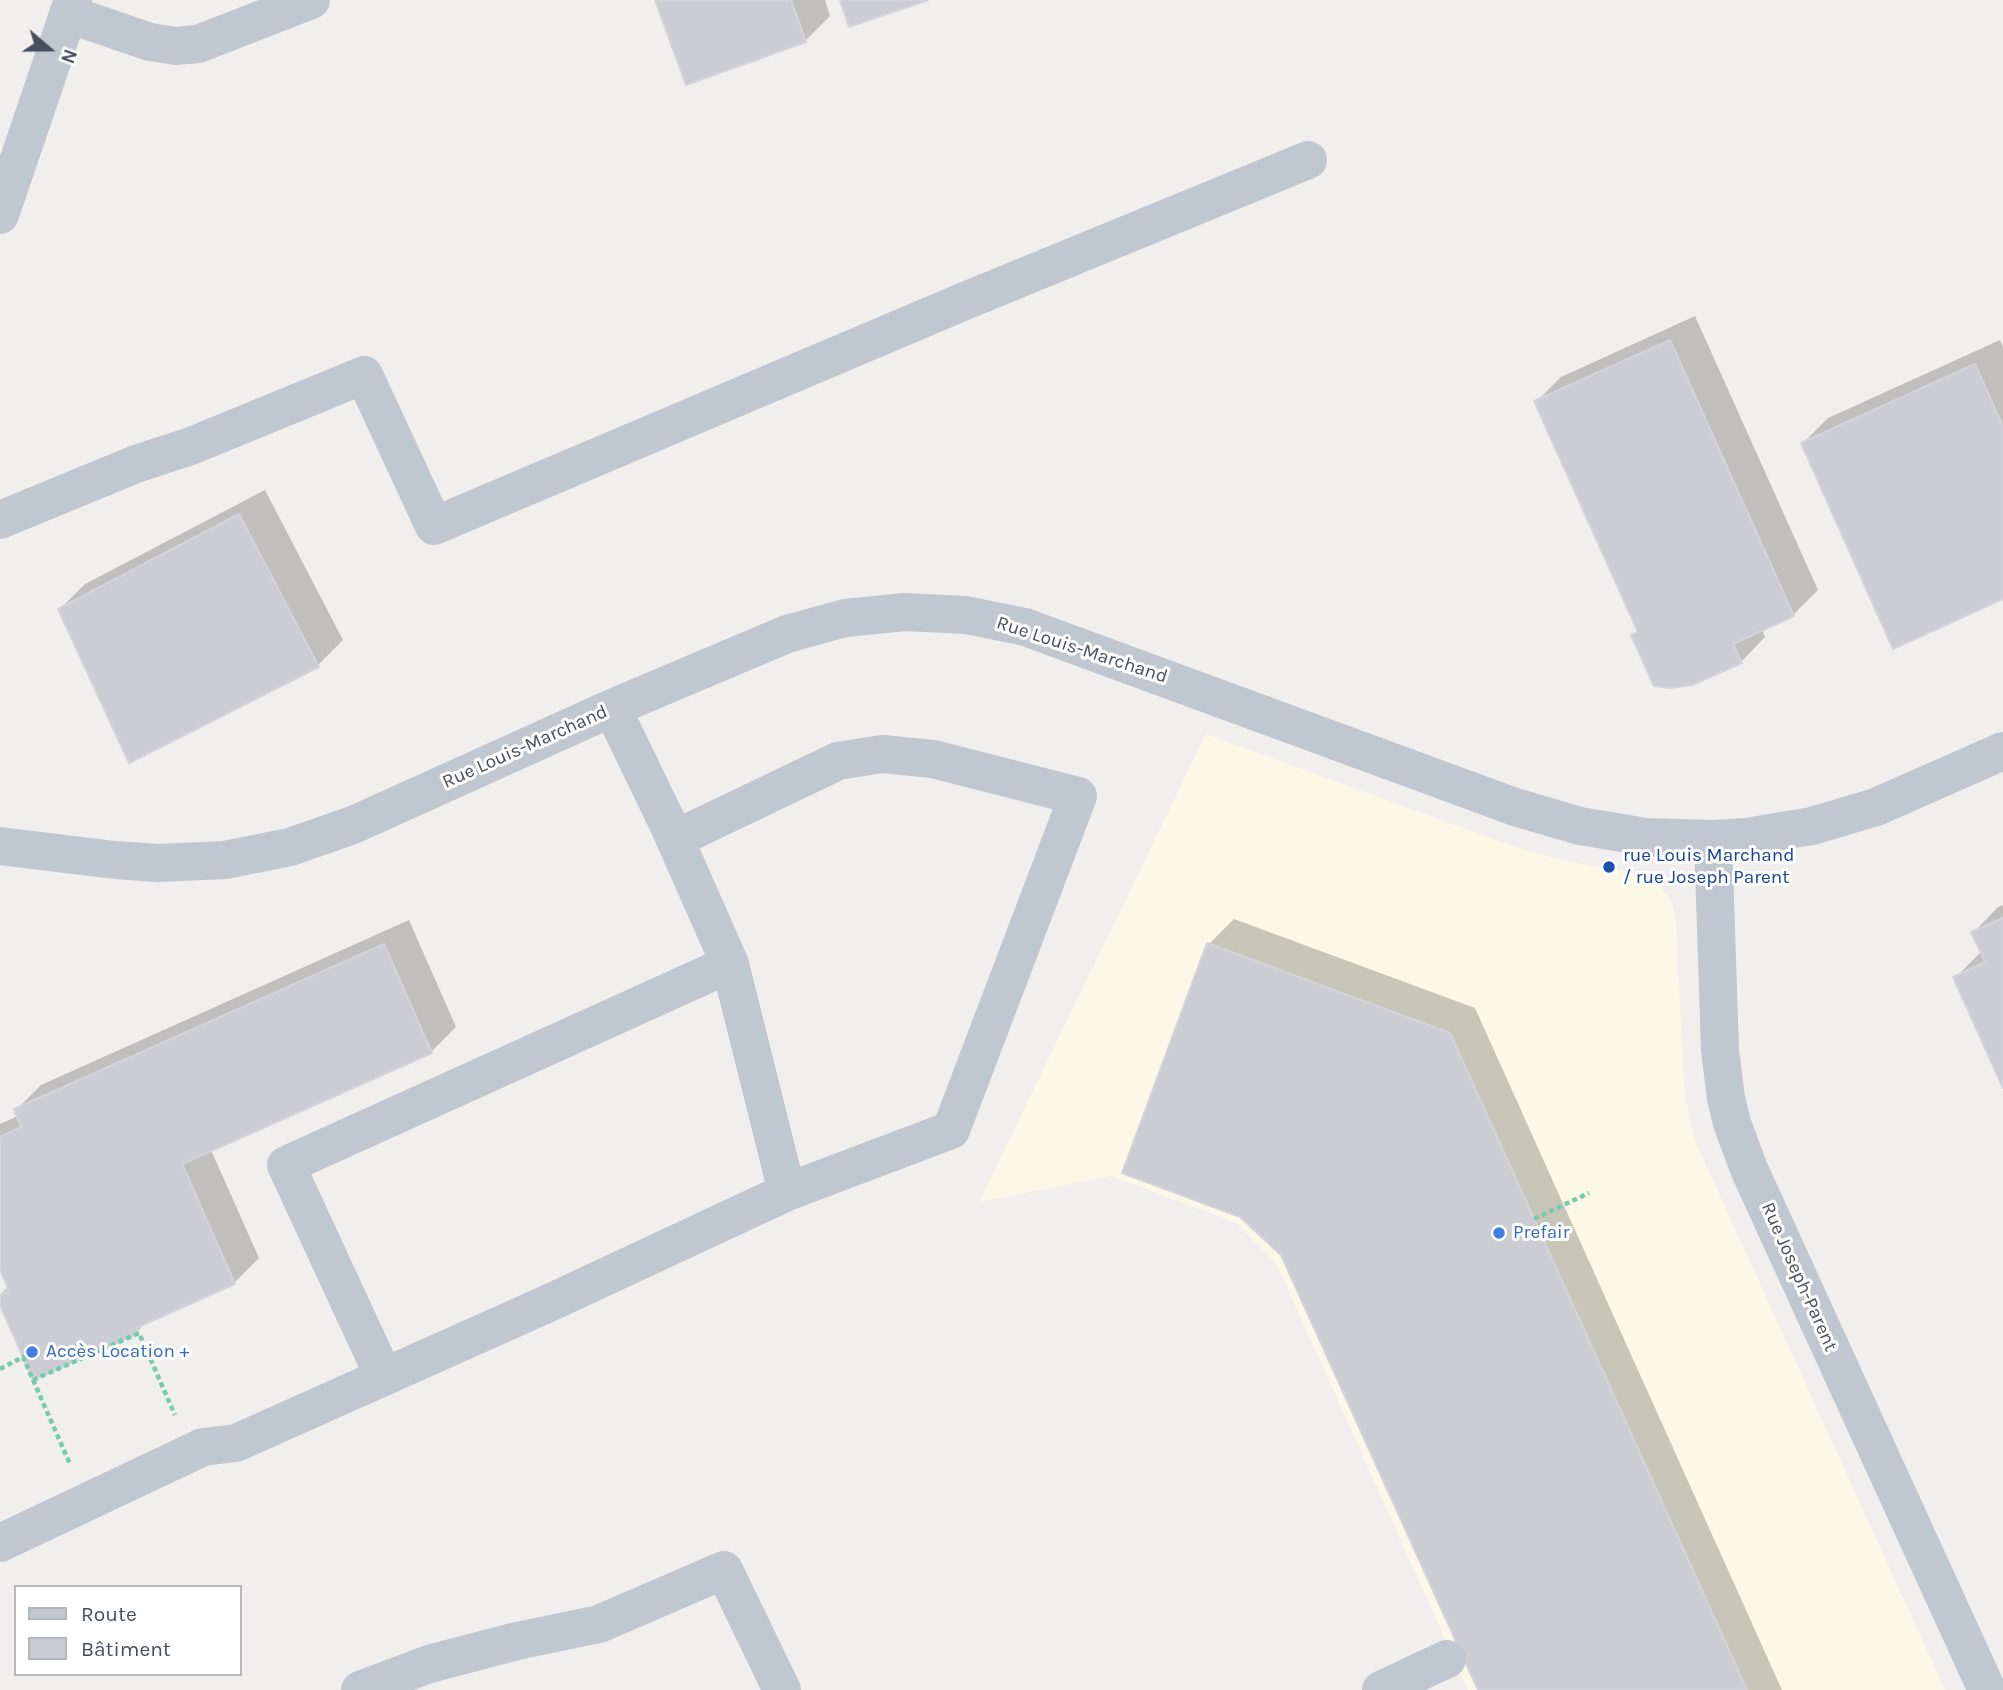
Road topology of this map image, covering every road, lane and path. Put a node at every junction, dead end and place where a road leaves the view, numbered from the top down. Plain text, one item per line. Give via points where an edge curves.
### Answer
1 (311, 0) edge
2 (70, 7) edge
3 (1308, 160) dead end
4 (0, 215) edge
5 (0, 520) edge
6 (612, 708) junction
7 (2003, 751) edge
8 (675, 839) junction
9 (1713, 839) junction
10 (0, 846) edge
11 (730, 964) junction
12 (787, 1192) junction
13 (1589, 1193) dead end
14 (1534, 1219) dead end
15 (0, 1369) edge
16 (384, 1377) junction
17 (33, 1380) junction
18 (192, 1452) junction
19 (71, 1467) dead end
20 (0, 1543) edge
21 (1447, 1659) dead end
22 (360, 1690) edge
23 (782, 1690) edge
24 (1381, 1690) edge
25 (1987, 1690) edge

1 - 2 street via 198,44 176,46 150,42
2 - 4 street
3 - 5 street via 434,526 364,375
6 - 8 street
6 - 9 street, Rue Louis-Marchand via 816,625 885,614 966,615 1053,636 1548,818 1646,837
6 - 10 street, Rue Louis-Marchand via 353,825 268,852 225,860 158,863
7 - 9 street, Rue Louis-Marchand via 1844,817 1779,832
8 - 11 street
8 - 12 street via 838,761 882,754 933,759 1078,796 951,1130
9 - 25 street, Rue Joseph-Parent via 1720,1050 1732,1123
11 - 12 street
11 - 16 street via 286,1165
12 - 16 street
13 - 14 path
15 - 17 path via 23,1357
16 - 18 street via 236,1443
17 - 18 path via 139,1333
17 - 19 path
18 - 20 street
21 - 24 street
22 - 23 street via 429,1664 599,1624 724,1570

